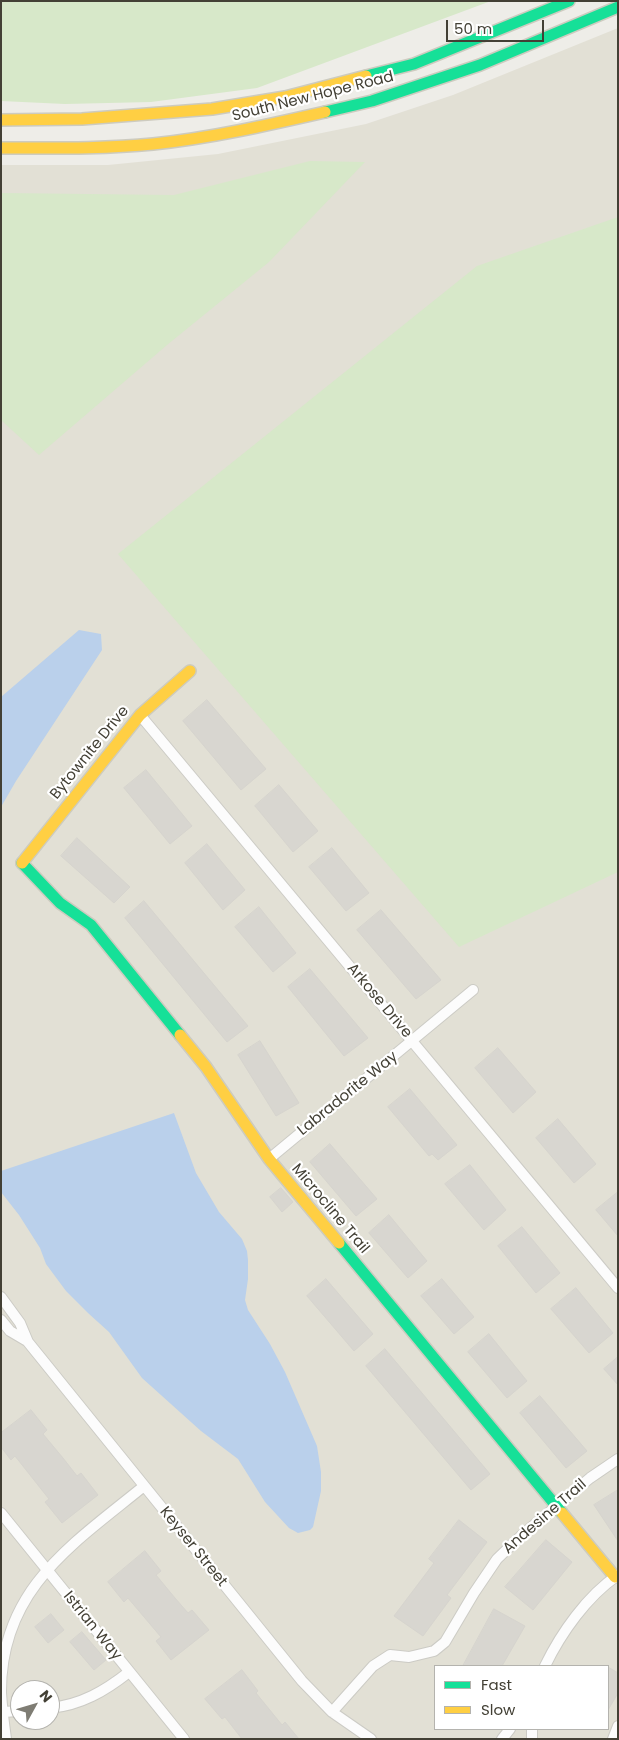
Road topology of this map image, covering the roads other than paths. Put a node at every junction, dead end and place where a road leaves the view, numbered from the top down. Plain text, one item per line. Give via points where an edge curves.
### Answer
1 (569, 1) edge
2 (618, 7) edge
3 (1, 120) edge
4 (1, 148) edge
5 (190, 671) dead end
6 (140, 714) junction
7 (22, 862) joint
8 (473, 990) dead end
9 (412, 1041) junction
10 (269, 1159) junction
11 (618, 1288) edge
12 (1, 1297) edge
13 (1, 1320) edge
14 (28, 1342) junction
15 (618, 1458) edge
16 (144, 1486) junction
17 (557, 1506) junction
18 (1, 1513) edge
19 (46, 1568) junction
20 (616, 1576) edge
21 (546, 1665) edge
22 (130, 1672) junction
23 (60, 1706) edge
24 (3, 1712) junction
25 (10, 1712) edge
26 (332, 1712) junction
27 (618, 1726) edge
28 (6, 1739) edge
29 (184, 1739) edge
30 (371, 1739) edge
31 (613, 1739) edge

1 - 3 main road, South New Hope Road via 414,64 285,97 194,110 82,119
2 - 4 main road, South New Hope Road via 480,65 372,101 236,132 152,144
5 - 6 main road, Bytownite Drive
6 - 7 main road, Bytownite Drive
6 - 9 street, Arkose Drive
7 - 10 main road, Microcline Trail via 60,902 91,925 206,1067
8 - 9 street, Labradorite Way
9 - 10 street, Labradorite Way
9 - 11 street, Arkose Drive
10 - 17 main road, Microcline Trail
12 - 14 street, Keyser Street via 20,1323
13 - 14 street, Keyser Street
14 - 16 street, Keyser Street
15 - 17 street, Andesine Trail
16 - 19 street
16 - 26 street, Keyser Street via 302,1681
17 - 20 main road, Microcline Trail
17 - 26 street, Andesine Trail via 497,1559 445,1642 434,1651 408,1657 390,1656 373,1666
18 - 19 street, Istrian Way
19 - 22 street, Istrian Way
19 - 24 street via 23,1600 7,1643 2,1674
20 - 21 street via 565,1630
22 - 23 street via 91,1698
22 - 29 street, Istrian Way
24 - 25 street
24 - 28 street
26 - 30 street, Keyser Street
27 - 31 street

